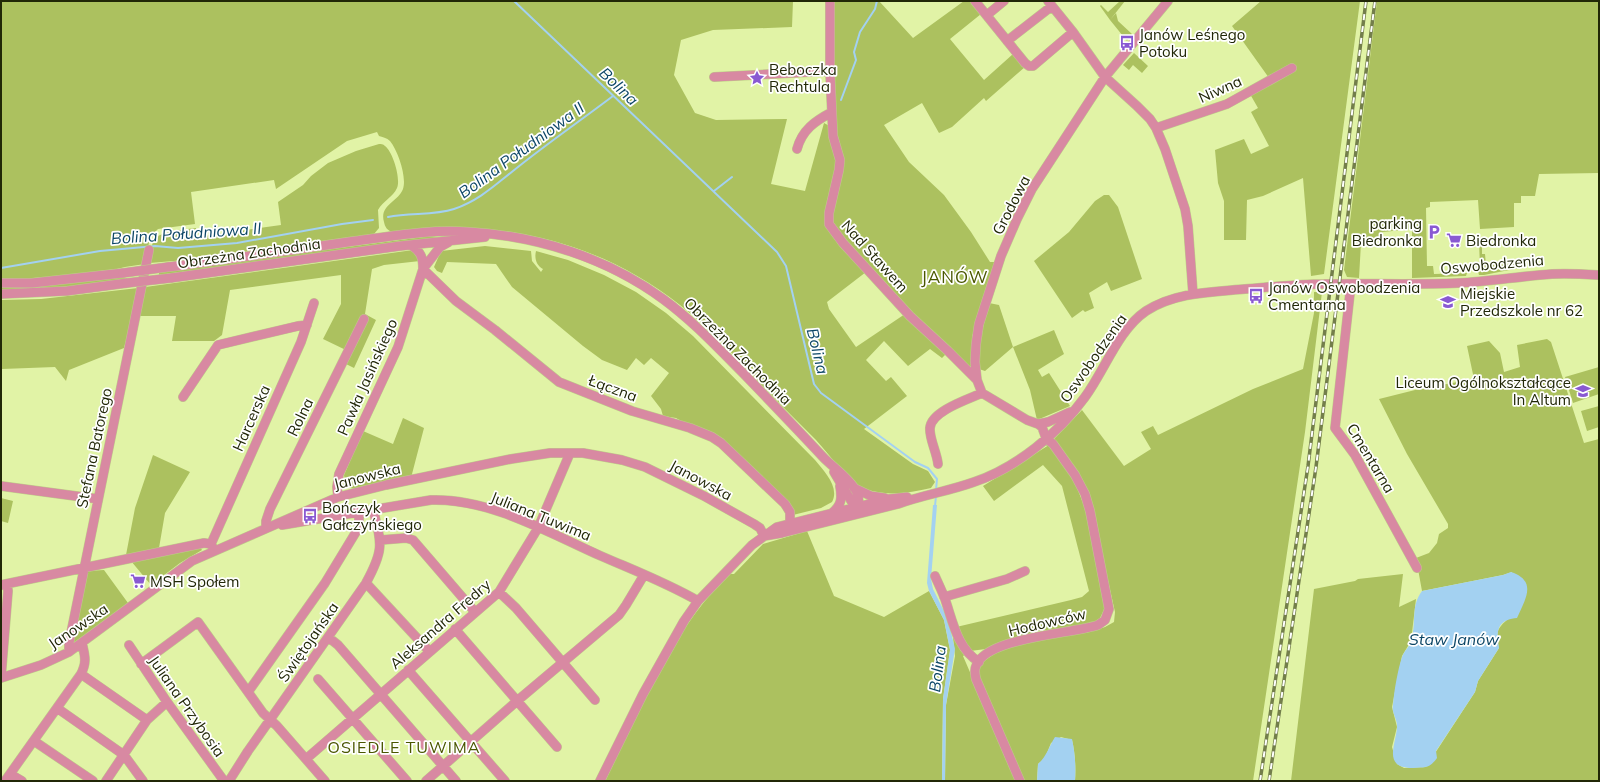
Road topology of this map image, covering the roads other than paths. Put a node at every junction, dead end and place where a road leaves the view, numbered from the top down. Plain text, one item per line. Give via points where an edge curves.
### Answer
1 (830, 1) edge
2 (1004, 1) edge
3 (1168, 1) edge
4 (975, 2) edge
5 (1050, 3) edge
6 (987, 15) junction
7 (1073, 32) junction
8 (1007, 41) junction
9 (1292, 68) dead end
10 (830, 71) junction
11 (714, 77) dead end
12 (1105, 77) junction
13 (832, 112) junction
14 (1156, 128) junction
15 (797, 149) dead end
16 (500, 236) junction
17 (450, 241) junction
18 (411, 245) junction
19 (149, 250) dead end
20 (424, 269) junction
21 (1599, 275) edge
22 (1, 283) edge
23 (1351, 284) junction
24 (1, 294) edge
25 (1194, 294) junction
26 (314, 303) dead end
27 (364, 319) dead end
28 (307, 326) junction
29 (977, 380) junction
30 (982, 393) junction
31 (183, 397) dead end
32 (1075, 410) junction
33 (1042, 424) junction
34 (1054, 431) junction
35 (1046, 438) junction
36 (570, 452) junction
37 (938, 464) dead end
38 (831, 466) junction
39 (840, 482) junction
40 (1, 486) edge
41 (854, 488) junction
42 (921, 496) junction
43 (338, 497) junction
44 (98, 499) junction
45 (889, 499) junction
46 (317, 506) junction
47 (856, 507) junction
48 (373, 510) junction
49 (868, 511) junction
50 (359, 512) junction
51 (830, 514) junction
52 (845, 517) junction
53 (322, 519) junction
54 (790, 524) junction
55 (268, 528) junction
56 (538, 528) junction
57 (764, 536) junction
58 (381, 540) junction
59 (213, 547) junction
60 (84, 568) junction
61 (1417, 568) dead end
62 (1025, 571) dead end
63 (644, 575) junction
64 (934, 576) dead end
65 (4, 584) edge
66 (366, 584) junction
67 (499, 592) junction
68 (944, 597) junction
69 (698, 601) junction
70 (475, 612) junction
71 (455, 629) junction
72 (328, 637) junction
73 (82, 643) junction
74 (129, 645) dead end
75 (69, 652) junction
76 (429, 652) junction
77 (564, 662) junction
78 (979, 662) junction
79 (141, 664) junction
80 (408, 670) junction
81 (81, 674) junction
82 (1, 677) edge
83 (318, 679) dead end
84 (248, 692) junction
85 (381, 693) junction
86 (595, 700) dead end
87 (517, 701) junction
88 (167, 702) junction
89 (57, 708) junction
90 (353, 718) junction
91 (270, 719) junction
92 (147, 720) junction
93 (34, 741) junction
94 (471, 742) junction
95 (556, 747) dead end
96 (124, 755) junction
97 (306, 759) junction
98 (443, 766) junction
99 (8, 777) edge
100 (22, 781) edge
101 (93, 781) edge
102 (106, 781) edge
103 (143, 781) edge
104 (224, 781) edge
105 (229, 781) edge
106 (325, 781) edge
107 (407, 781) edge
108 (426, 781) edge
109 (456, 781) edge
110 (505, 781) edge
111 (600, 781) edge
112 (1020, 781) edge

1 - 10 street, Nad Stawem
2 - 6 street
3 - 12 street, Grodowa
4 - 6 street
5 - 7 street
5 - 8 street
6 - 8 street
7 - 8 street via 1033,66 1025,63
7 - 12 street
9 - 14 street, Niwna via 1227,104
10 - 11 street
10 - 13 street, Nad Stawem
12 - 14 street via 1137,106
12 - 29 street, Grodowa via 1032,189 1001,256 979,324 975,362
13 - 15 street via 808,128
13 - 29 street, Nad Stawem via 833,136 840,165 829,213 829,224 842,243 910,316
14 - 25 street via 1185,209
16 - 17 street, Obrzeżna Zachodnia
16 - 22 street, Obrzeżna Zachodnia, bridge via 468,232 419,234 123,273 32,283
16 - 38 street, Obrzeżna Zachodnia via 538,242 594,259 629,276 657,294 710,340
17 - 18 street, Obrzeżna Zachodnia
17 - 20 street, Pawła Jasińskiego via 440,247
18 - 20 street via 419,250
18 - 24 street, Obrzeżna Zachodnia, bridge via 127,284
19 - 44 street, Stefana Batorego
20 - 43 street, Pawła Jasińskiego via 398,347 340,474
20 - 54 street, Łączna via 456,301 559,382 632,411 690,428 727,448 785,504 790,512
21 - 23 street, Oswobodzenia via 1554,274 1486,282
23 - 25 street, Oswobodzenia
23 - 61 street, Cmentarna via 1335,428 1355,455
25 - 32 street, Oswobodzenia via 1156,306 1131,324 1096,382
26 - 28 street, Harcerska
27 - 55 street, Rolna via 270,509 266,521
28 - 31 street via 218,345
28 - 59 street, Harcerska
29 - 30 street, Grodowa
30 - 33 street via 1022,417
30 - 37 street via 944,411 931,422 930,436
32 - 33 street
32 - 34 street, Oswobodzenia
33 - 34 street
33 - 35 street
34 - 35 street, Oswobodzenia
35 - 42 street, Oswobodzenia via 993,476
35 - 78 street, Hodowców via 1075,475 1087,499 1108,602 1108,615 1098,626 1041,635 988,653
36 - 43 street, Janowska via 511,459
36 - 56 street, Aleksandra Fredry
36 - 57 street, Janowska via 622,460 645,467 754,524 760,528
38 - 39 street, Obrzeżna Zachodnia
38 - 41 street, Obrzeżna Zachodnia
39 - 47 street, Obrzeżna Zachodnia
39 - 51 street, Obrzeżna Zachodnia via 841,503
40 - 44 street
41 - 45 street, Oswobodzenia via 871,496
41 - 47 street via 859,496
42 - 45 street, Oswobodzenia
42 - 49 street, Oswobodzenia
43 - 46 street, Janowska
44 - 60 street, Stefana Batorego
45 - 47 street, Oswobodzenia
46 - 53 street
46 - 55 street, Janowska
47 - 49 street
47 - 51 street, Oswobodzenia
47 - 52 street, Oswobodzenia
48 - 50 street, Juliana Tuwima
48 - 56 street, Juliana Tuwima via 431,500 455,500 495,510
48 - 58 street, Świętojańska
49 - 52 street, Oswobodzenia
50 - 53 street, Juliana Tuwima
50 - 84 street via 359,527 325,582
51 - 54 street, Oswobodzenia
52 - 57 street, Oswobodzenia
53 - 55 street, Juliana Tuwima
54 - 57 street, Oswobodzenia via 777,527
55 - 59 street, Janowska
56 - 63 street, Juliana Tuwima
56 - 67 street, Aleksandra Fredry
57 - 69 street, Oswobodzenia via 752,545
58 - 66 street, Świętojańska via 378,560
58 - 70 street via 413,540
59 - 60 street via 204,543
59 - 73 street, Janowska via 182,567
60 - 65 street
60 - 75 street, Stefana Batorego
62 - 68 street via 1008,579
63 - 69 street, Juliana Tuwima
63 - 77 street via 619,615
64 - 68 street
65 - 82 street via 8,591
66 - 72 street, Świętojańska
66 - 76 street
67 - 70 street, Aleksandra Fredry
67 - 77 street
68 - 78 street via 962,647
69 - 111 street, Oswobodzenia via 674,637
70 - 71 street, Aleksandra Fredry
71 - 76 street, Aleksandra Fredry
71 - 87 street
72 - 85 street
72 - 91 street, Świętojańska
73 - 75 street, Janowska
73 - 81 street via 86,659
74 - 79 street, Juliana Przybosia
75 - 82 street, Janowska via 41,665
76 - 80 street, Aleksandra Fredry
77 - 86 street
77 - 87 street
78 - 112 street via 976,667 976,678
79 - 84 street via 198,622
79 - 88 street, Juliana Przybosia
80 - 85 street, Aleksandra Fredry
80 - 94 street
81 - 89 street
81 - 92 street
83 - 90 street
84 - 91 street
85 - 90 street, Aleksandra Fredry
85 - 98 street
87 - 94 street
87 - 95 street
88 - 92 street
88 - 104 street, Juliana Przybosia
89 - 93 street
89 - 96 street
90 - 97 street, Aleksandra Fredry
90 - 107 street
91 - 97 street
91 - 105 street, Świętojańska
92 - 96 street
93 - 99 street
93 - 101 street
94 - 98 street
94 - 110 street
96 - 102 street
96 - 103 street
97 - 106 street
98 - 108 street
98 - 109 street
99 - 100 street

